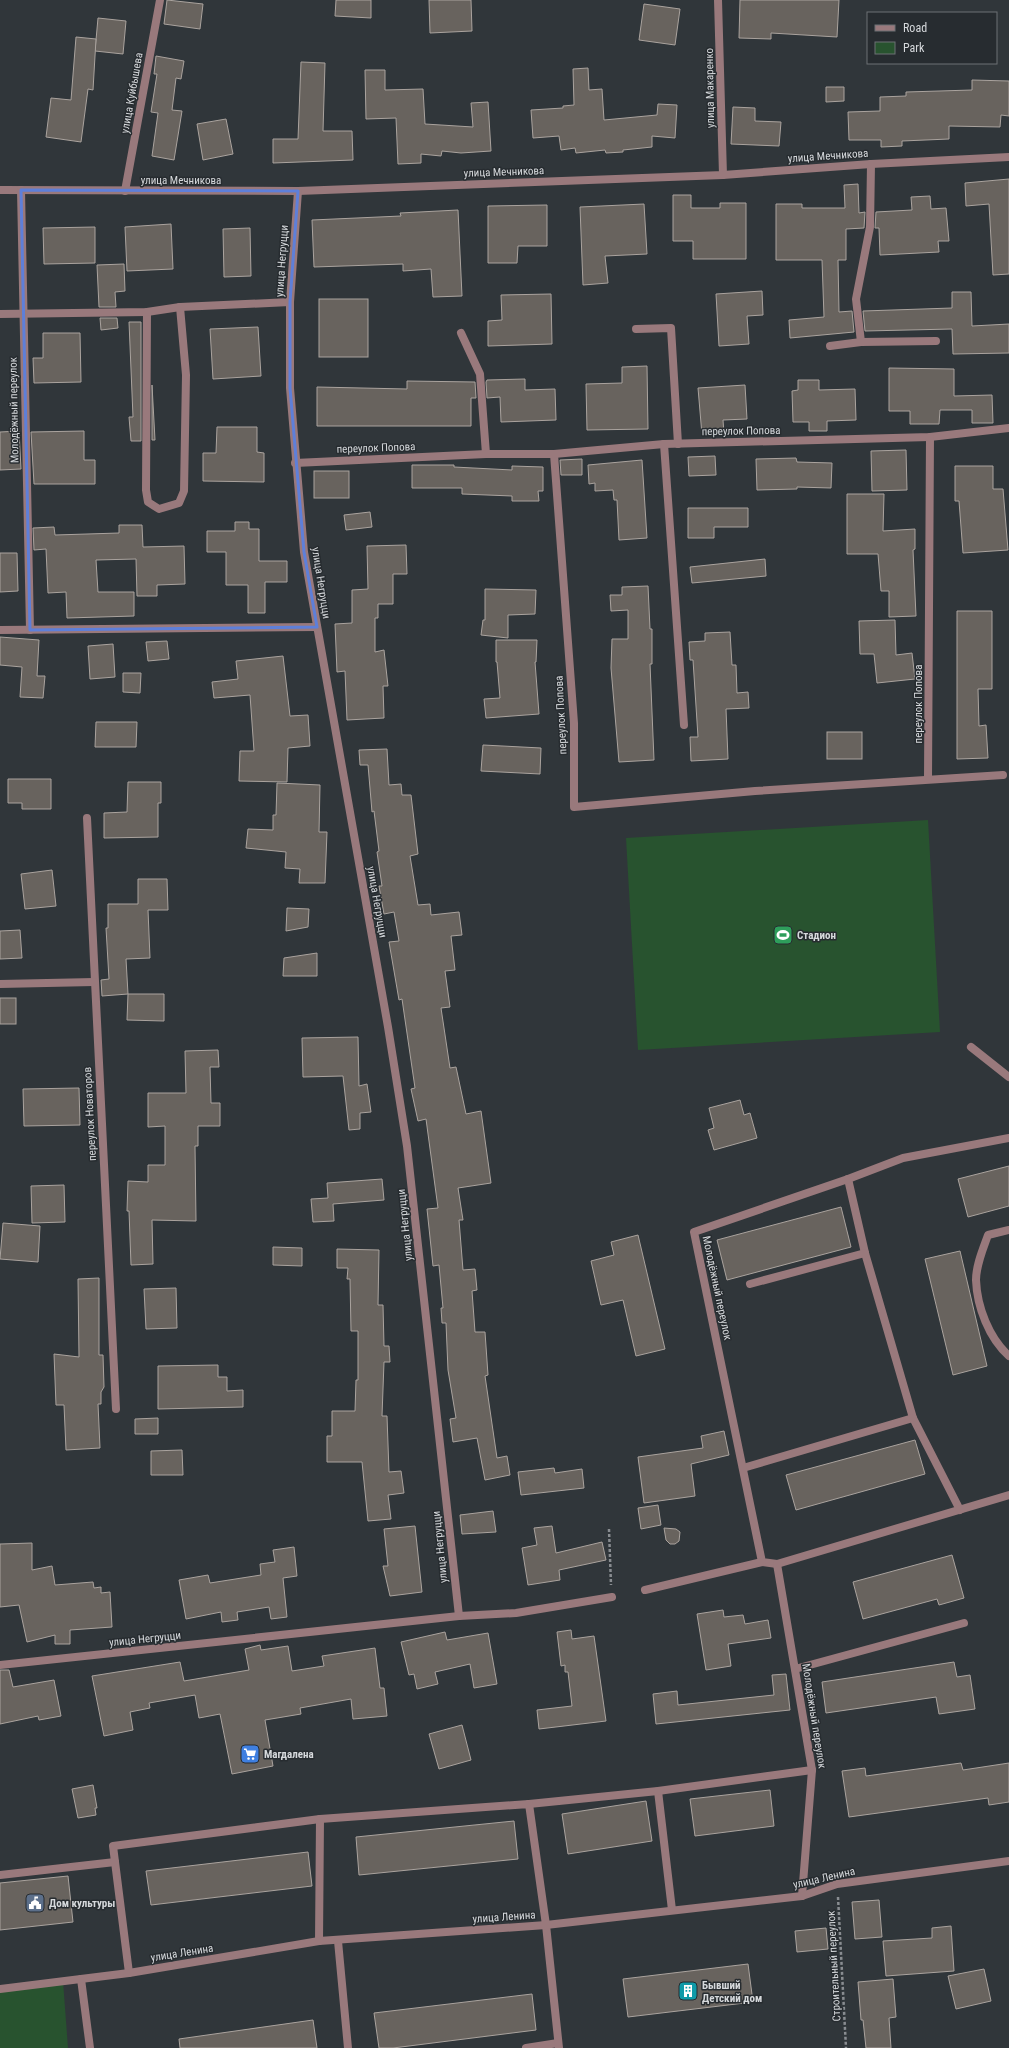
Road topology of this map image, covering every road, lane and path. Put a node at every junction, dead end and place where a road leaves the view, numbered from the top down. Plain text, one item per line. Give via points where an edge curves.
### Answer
1 (160, 0) edge
2 (718, 0) edge
3 (1009, 157) edge
4 (871, 164) junction
5 (723, 175) junction
6 (0, 190) edge
7 (21, 190) junction
8 (125, 191) junction
9 (298, 191) junction
10 (290, 302) junction
11 (180, 307) junction
12 (147, 312) junction
13 (23, 313) junction
14 (0, 314) edge
15 (636, 329) dead end
16 (461, 333) dead end
17 (936, 341) dead end
18 (861, 342) junction
19 (830, 346) dead end
20 (1009, 428) edge
21 (930, 437) junction
22 (664, 444) junction
23 (678, 444) junction
24 (486, 454) junction
25 (554, 454) junction
26 (295, 463) junction
27 (317, 627) junction
28 (0, 630) edge
29 (30, 630) junction
30 (684, 725) dead end
31 (1003, 775) dead end
32 (928, 779) junction
33 (88, 818) dead end
34 (94, 982) junction
35 (0, 984) edge
36 (972, 1047) dead end
37 (1009, 1077) edge
38 (1009, 1138) edge
39 (848, 1179) junction
40 (1009, 1230) edge
41 (865, 1253) junction
42 (750, 1284) dead end
43 (1009, 1356) edge
44 (116, 1408) dead end
45 (914, 1418) junction
46 (743, 1468) junction
47 (1009, 1495) edge
48 (960, 1510) junction
49 (609, 1529) dead end
50 (762, 1562) junction
51 (777, 1564) junction
52 (645, 1590) dead end
53 (612, 1598) joint
54 (459, 1616) junction
55 (964, 1623) dead end
56 (0, 1665) edge
57 (795, 1669) junction
58 (812, 1770) junction
59 (658, 1791) junction
60 (529, 1804) junction
61 (320, 1819) junction
62 (1009, 1861) edge
63 (115, 1862) junction
64 (0, 1875) edge
65 (837, 1884) junction
66 (802, 1896) junction
67 (672, 1910) junction
68 (546, 1925) junction
69 (319, 1941) junction
70 (338, 1941) junction
71 (128, 1972) junction
72 (80, 1979) junction
73 (0, 1989) edge
74 (558, 2046) edge
75 (90, 2048) edge
76 (348, 2048) edge
77 (526, 2048) edge
78 (846, 2048) edge

1 - 8 street, улица Куйбышева
2 - 5 street, улица Макаренко
3 - 4 street, улица Мечникова
4 - 5 street, улица Мечникова
4 - 18 street via 870,227 856,299
5 - 9 street, улица Мечникова
6 - 7 street, улица Мечникова
7 - 8 street, улица Мечникова
7 - 13 street, Молодёжный переулок
8 - 9 street, улица Мечникова
9 - 10 street, улица Негруцци
10 - 11 street
10 - 26 street, улица Негруцци via 290,388
11 - 12 street
11 - 12 street via 186,375 184,491 179,504 159,509 148,502 146,490
12 - 13 street
13 - 14 street
13 - 29 street, Молодёжный переулок
15 - 23 street via 671,328
16 - 24 street via 480,374
17 - 18 street
18 - 19 street
20 - 21 street, переулок Попова
21 - 23 street, переулок Попова
21 - 32 street, переулок Попова
22 - 23 street, переулок Попова
22 - 25 street, переулок Попова
22 - 30 street
24 - 25 street, переулок Попова
24 - 26 street, переулок Попова
25 - 32 street, переулок Попова via 574,723 574,807
26 - 27 street, улица Негруцци via 304,552
27 - 29 street
27 - 54 street, улица Негруцци via 407,1146
28 - 29 street
31 - 32 street
33 - 34 street, переулок Новаторов
34 - 35 street
34 - 44 street, переулок Новаторов
36 - 37 street
38 - 39 street, Молодёжный переулок via 903,1158
39 - 41 street
39 - 46 street, Молодёжный переулок via 694,1232
40 - 43 street via 988,1235 976,1280 980,1308 987,1326 1002,1350
41 - 42 street
41 - 45 street
45 - 46 street
45 - 48 street
46 - 50 street, Молодёжный переулок
47 - 48 street
48 - 51 street
49 - 53 path
50 - 51 street
50 - 52 street
51 - 57 street, Молодёжный переулок
53 - 54 street, улица Негруцци via 516,1613
54 - 56 street, улица Негруцци
55 - 57 street
57 - 58 street, Молодёжный переулок
58 - 59 street
58 - 66 street, Молодёжный переулок
59 - 60 street
59 - 67 street
60 - 61 street
60 - 68 street
61 - 63 street via 113,1846
61 - 69 street
62 - 65 street, улица Ленина
63 - 64 street
63 - 71 street
65 - 66 street, улица Ленина
65 - 78 path, Строительный переулок
66 - 67 street, улица Ленина
67 - 68 street, улица Ленина
68 - 70 street, улица Ленина
68 - 74 street
69 - 70 street, улица Ленина
69 - 71 street, улица Ленина
70 - 76 street
71 - 72 street, улица Ленина
72 - 73 street, улица Ленина
72 - 75 street
74 - 77 street

